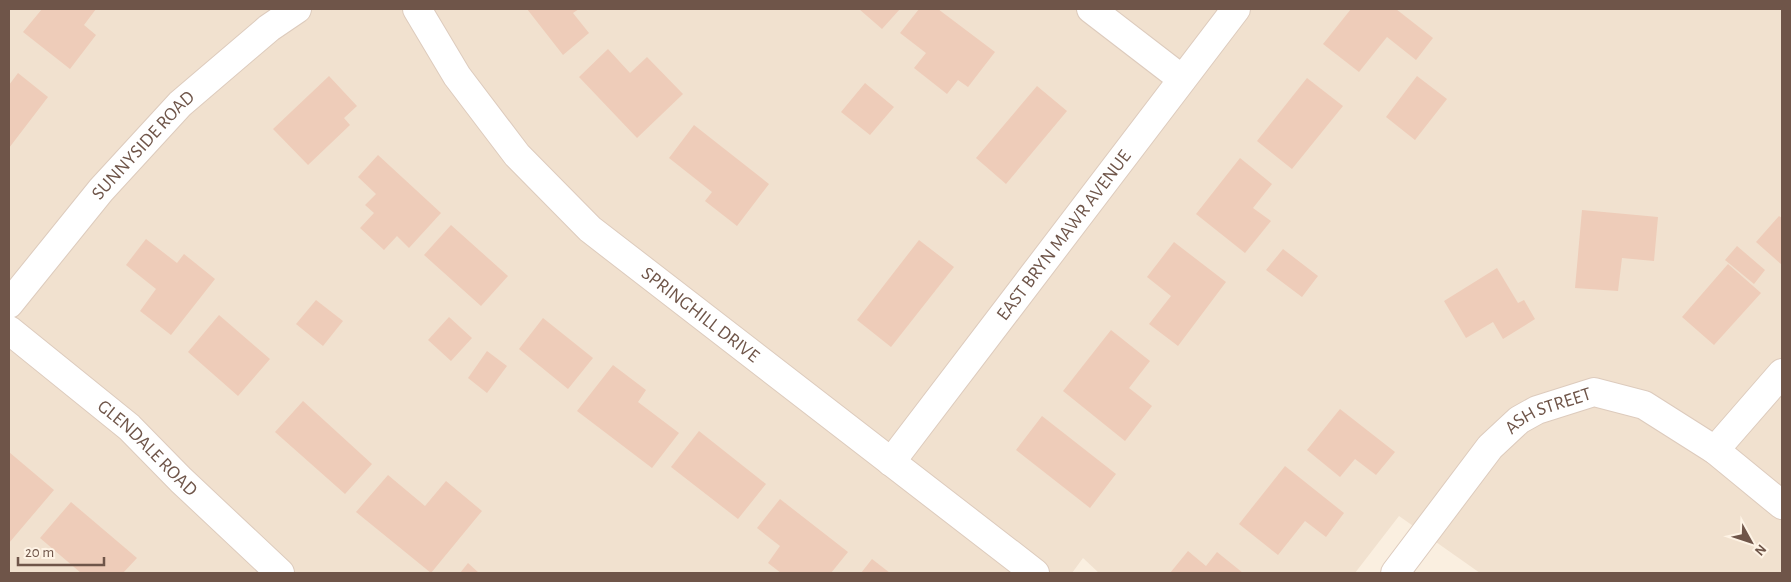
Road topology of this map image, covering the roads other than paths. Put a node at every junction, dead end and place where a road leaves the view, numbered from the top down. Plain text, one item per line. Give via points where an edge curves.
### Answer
1 (297, 9) edge
2 (417, 9) edge
3 (1091, 9) edge
4 (1236, 9) edge
5 (1182, 79) junction
6 (9, 304) edge
7 (9, 330) edge
8 (1782, 373) edge
9 (1715, 450) junction
10 (891, 462) junction
11 (1782, 505) edge
12 (280, 573) edge
13 (1035, 573) edge
14 (1395, 573) edge

1 - 6 street, SUNNYSIDE ROAD via 269,28 180,104 101,190
2 - 10 street, SPRINGHILL DRIVE via 457,76 517,155 590,229
3 - 5 street
4 - 5 street, EAST BRYN MAWR AVENUE
5 - 10 street, EAST BRYN MAWR AVENUE
7 - 12 street, GLENDALE ROAD via 129,427
8 - 9 street
9 - 11 street, ASH STREET
9 - 14 street, ASH STREET via 1644,405 1594,392 1537,410 1518,420 1490,447
10 - 13 street, SPRINGHILL DRIVE

